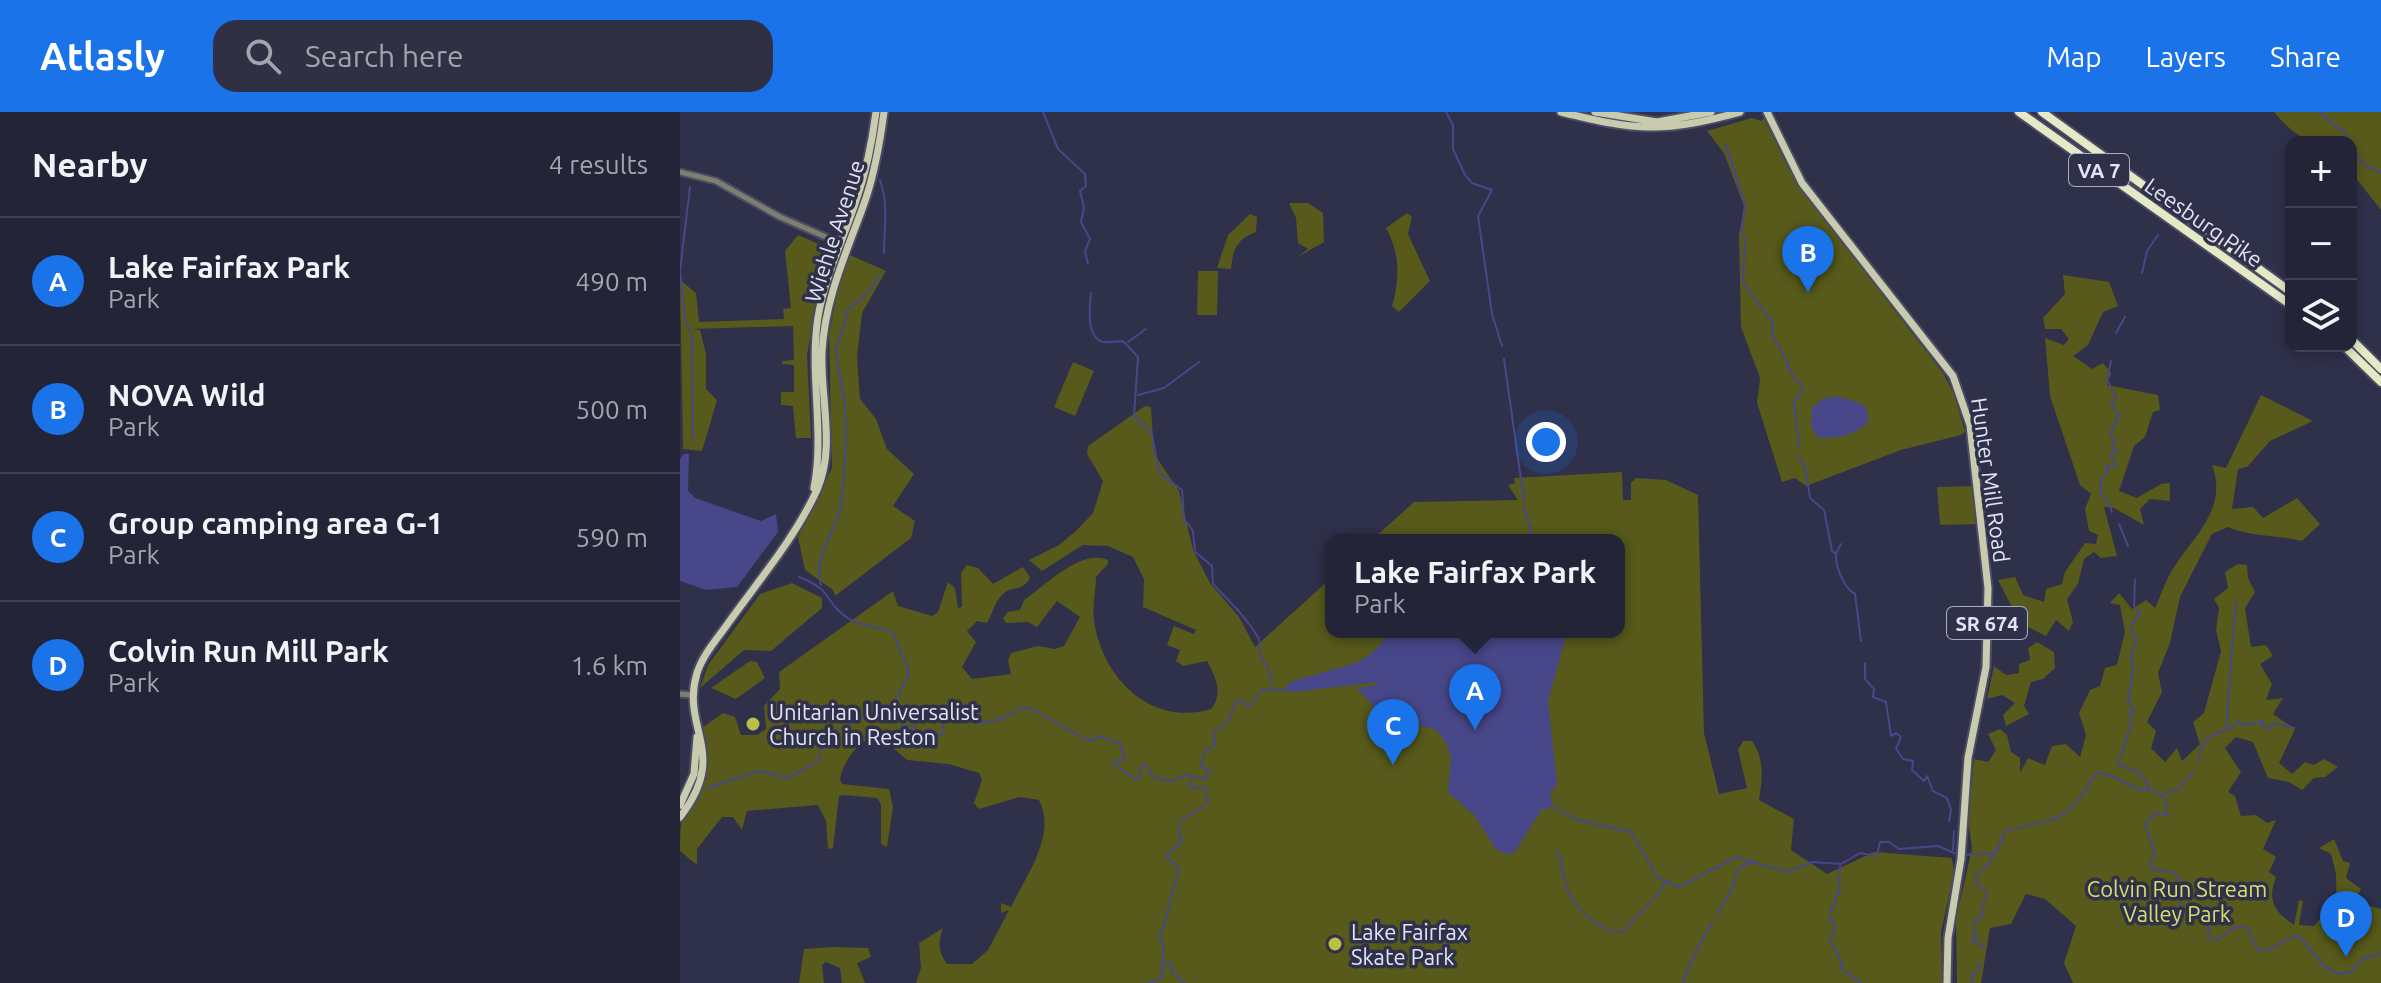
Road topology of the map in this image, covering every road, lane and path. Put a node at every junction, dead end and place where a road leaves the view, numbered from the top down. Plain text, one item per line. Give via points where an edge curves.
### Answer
1 (876, 112) edge
2 (884, 112) edge
3 (1561, 112) edge
4 (1595, 112) edge
5 (1711, 112) edge
6 (1740, 112) edge
7 (1767, 112) edge
8 (2019, 112) edge
9 (2042, 112) edge
10 (680, 172) edge
11 (843, 245) junction
12 (2285, 288) edge
13 (2285, 301) edge
14 (2357, 345) edge
15 (2350, 352) edge
16 (2381, 369) edge
17 (2381, 382) edge
18 (680, 694) edge
19 (692, 695) junction
20 (697, 726) junction
21 (680, 805) edge
22 (680, 817) edge
23 (1947, 983) edge

1 - 11 main road, Wiehle Avenue
2 - 11 main road, Wiehle Avenue via 870,184
3 - 6 main road via 1653,130
4 - 5 main road via 1657,122
7 - 23 main road, Hunter Mill Road / SR 674 via 1802,183 1945,364 1963,395 1988,605 1986,672 1970,744
8 - 13 highway, Leesburg Pike / VA 7
9 - 12 highway, Leesburg Pike / VA 7
10 - 11 street via 723,184
11 - 19 main road, Wiehle Avenue via 825,321 826,455 811,503 705,657
14 - 16 highway
15 - 17 highway
18 - 19 street
19 - 20 main road, Wiehle Avenue
20 - 21 main road, Wiehle Avenue via 694,774
20 - 22 main road, Wiehle Avenue via 703,768

